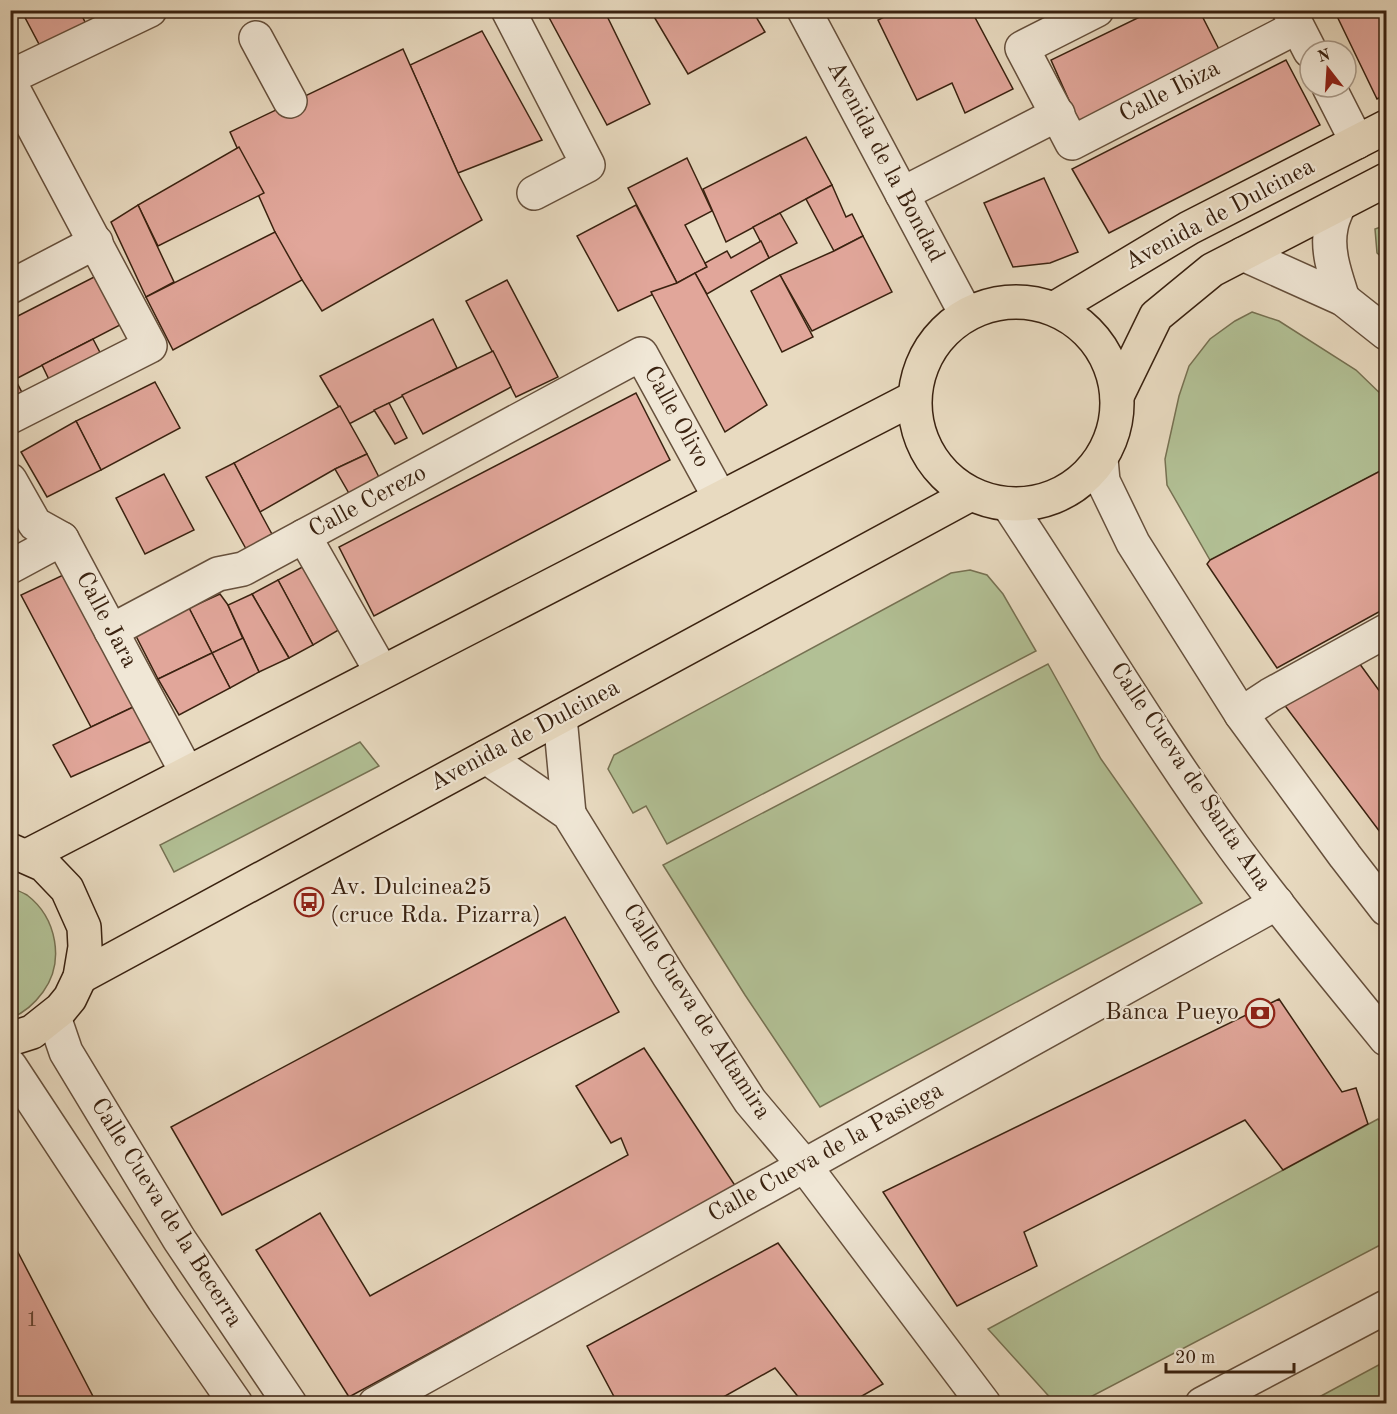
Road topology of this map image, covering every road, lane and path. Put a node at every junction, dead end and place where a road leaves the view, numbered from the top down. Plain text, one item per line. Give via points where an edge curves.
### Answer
1 (150, 10) edge
2 (508, 10) edge
3 (804, 10) edge
4 (1097, 10) edge
5 (1299, 29) edge
6 (256, 38) dead end
7 (14, 69) edge
8 (1335, 99) edge
9 (290, 101) dead end
10 (1058, 114) junction
11 (1386, 127) edge
12 (1357, 142) junction
13 (1386, 180) edge
14 (534, 193) dead end
15 (902, 194) junction
16 (1339, 205) junction
17 (96, 242) junction
18 (1243, 254) junction
19 (10, 287) edge
20 (1343, 299) junction
21 (1057, 308) junction
22 (966, 314) junction
23 (1386, 333) edge
24 (623, 364) joint
25 (1117, 396) junction
26 (914, 398) junction
27 (10, 417) edge
28 (1101, 459) junction
29 (10, 480) edge
30 (971, 494) junction
31 (720, 498) junction
32 (1008, 504) junction
33 (304, 536) junction
34 (62, 539) junction
35 (10, 567) edge
36 (111, 631) junction
37 (1386, 631) edge
38 (381, 671) junction
39 (1241, 714) junction
40 (560, 717) junction
41 (486, 757) junction
42 (188, 773) junction
43 (569, 814) junction
44 (19, 853) edge
45 (1277, 903) junction
46 (1386, 909) edge
47 (80, 977) junction
48 (54, 1017) junction
49 (10, 1039) edge
50 (1386, 1039) edge
51 (10, 1066) edge
52 (804, 1165) junction
53 (1386, 1307) edge
54 (236, 1404) edge
55 (290, 1404) edge
56 (375, 1404) edge
57 (984, 1404) edge
58 (1202, 1404) edge

1 - 7 street
2 - 14 street via 588,165
3 - 15 street, Avenida de la Bondad
4 - 10 street via 1022,48
5 - 10 street, Calle Ibiza via 1072,143
6 - 9 street
7 - 17 street
8 - 12 street
10 - 15 street
11 - 12 main road, Avenida de Dulcinea
12 - 21 main road, Avenida de Dulcinea via 1189,228
13 - 16 main road, Avenida de Dulcinea
15 - 22 street, Avenida de la Bondad
16 - 18 main road, Avenida de Dulcinea
16 - 20 street via 1330,229 1333,267
17 - 19 street
17 - 27 street via 150,346
18 - 20 street
18 - 25 main road, Avenida de Dulcinea via 1212,270 1156,316
20 - 23 street
21 - 22 main road via 1002,303
21 - 25 main road via 1098,343 1109,363
22 - 26 main road via 939,337 926,355
24 - 31 street, Calle Olivo via 641,354
24 - 33 street, Calle Cerezo
25 - 28 main road via 1114,429
26 - 30 main road via 915,422 933,463
26 - 31 main road
28 - 32 main road via 1073,488 1044,501
28 - 39 street via 1103,481 1133,543
29 - 34 street via 35,524
30 - 32 main road
30 - 40 main road, Avenida de Dulcinea
31 - 38 main road
32 - 45 street, Calle Cueva de Santa Ana via 1165,748
33 - 36 street, Calle Cerezo via 243,569 218,574
33 - 38 street
34 - 35 street
34 - 36 street, Calle Jara
36 - 42 street, Calle Jara
37 - 39 street
38 - 42 main road
39 - 46 street
40 - 41 main road, Avenida de Dulcinea
40 - 43 street
41 - 43 street
41 - 47 main road, Avenida de Dulcinea
42 - 44 main road
43 - 52 street, Calle Cueva de Altamira via 750,1101
44 - 47 main road via 44,865 68,889 84,927
45 - 50 street, Calle Cueva de Santa Ana
45 - 52 street, Calle Cueva de la Pasiega
47 - 48 main road via 70,998
48 - 49 main road via 32,1032
48 - 55 street, Calle Cueva de la Becerra via 66,1052 149,1190
51 - 54 street, Calle Cueva de la Becerra
52 - 56 street, Calle Cueva de la Pasiega
52 - 57 street, Calle Cueva de Altamira
53 - 58 street

